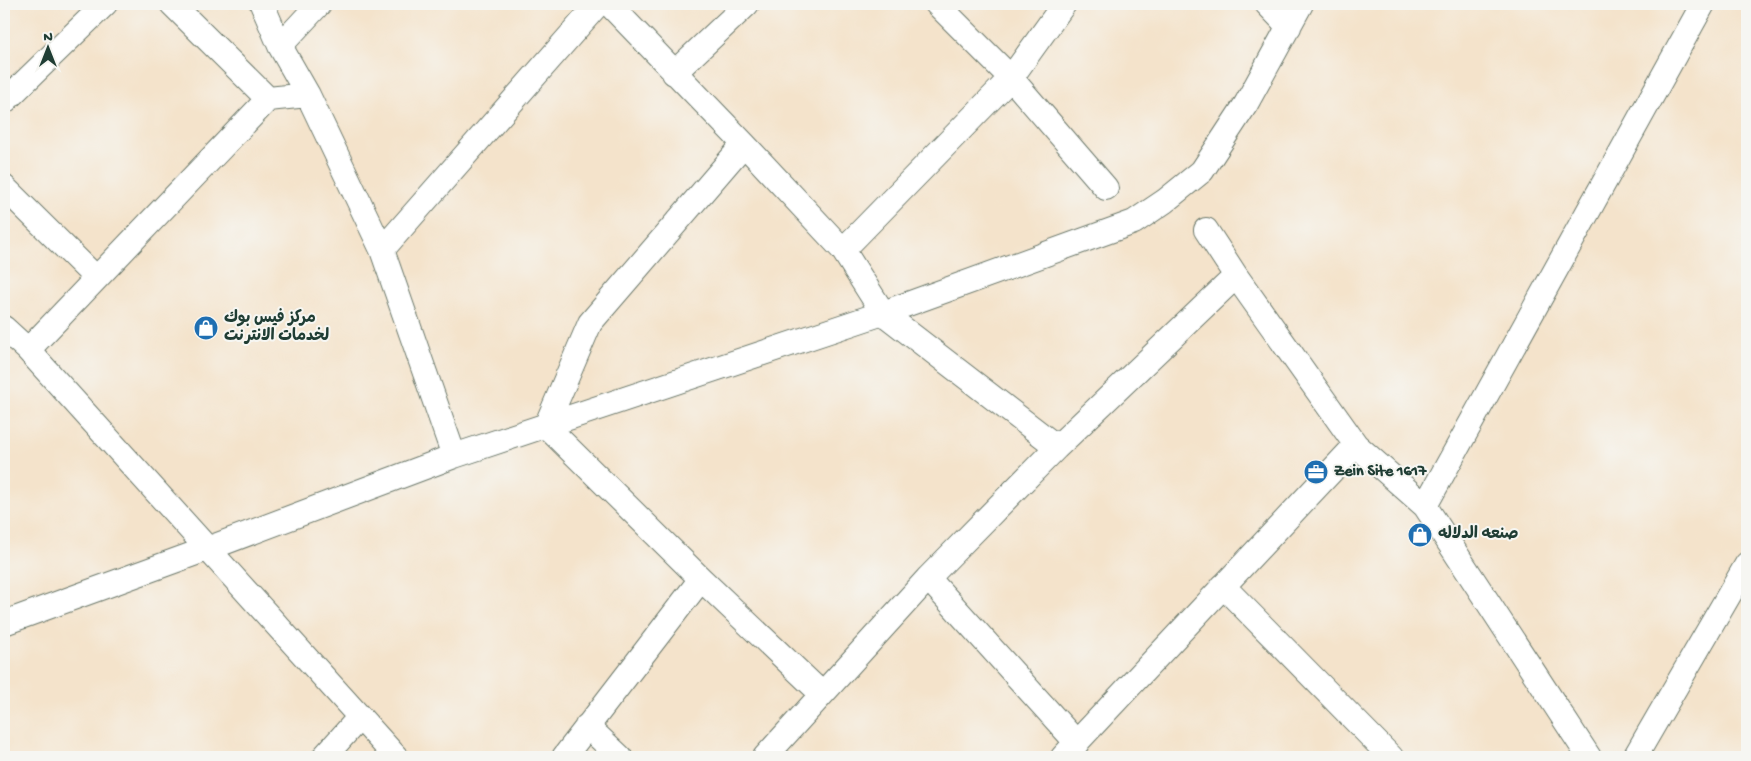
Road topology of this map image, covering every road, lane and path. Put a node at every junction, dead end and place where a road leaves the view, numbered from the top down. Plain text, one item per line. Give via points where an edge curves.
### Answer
1 (105, 4) edge
2 (172, 4) edge
3 (262, 4) edge
4 (319, 4) edge
5 (598, 4) edge
6 (609, 4) edge
7 (747, 4) edge
8 (937, 4) edge
9 (1064, 4) edge
10 (1267, 4) edge
11 (1301, 4) edge
12 (1703, 4) edge
13 (1289, 27) junction
14 (280, 46) junction
15 (674, 73) junction
16 (1011, 78) junction
17 (308, 95) junction
18 (268, 99) junction
19 (4, 102) edge
20 (744, 144) junction
21 (1106, 188) dead end
22 (8, 199) edge
23 (1206, 230) dead end
24 (382, 250) junction
25 (843, 250) junction
26 (1236, 276) junction
27 (96, 278) junction
28 (883, 313) junction
29 (4, 328) edge
30 (28, 350) junction
31 (546, 426) junction
32 (1356, 446) junction
33 (1057, 447) junction
34 (454, 456) junction
35 (1425, 506) junction
36 (207, 549) junction
37 (1747, 564) edge
38 (928, 578) junction
39 (701, 580) junction
40 (1223, 586) junction
41 (4, 623) edge
42 (822, 694) junction
43 (359, 718) junction
44 (587, 726) junction
45 (1070, 750) edge
46 (324, 757) edge
47 (396, 757) edge
48 (564, 757) edge
49 (620, 757) edge
50 (766, 757) edge
51 (1391, 757) edge
52 (1589, 757) edge
53 (1636, 757) edge

1 - 19 street
2 - 18 street
3 - 14 street
4 - 14 street
5 - 24 street
6 - 15 street
7 - 15 street
8 - 16 street
9 - 16 street
10 - 13 street
11 - 13 street
12 - 35 street
13 - 28 street via 1246,104 1202,172 1166,200 1134,222
14 - 17 street
15 - 20 street
16 - 21 street
16 - 25 street
17 - 18 street
17 - 24 street
18 - 27 street
20 - 25 street
20 - 31 street via 590,323
22 - 27 street
23 - 26 street
24 - 34 street
25 - 28 street
26 - 32 street
26 - 33 street
27 - 30 street
28 - 31 street
28 - 33 street
29 - 30 street
30 - 36 street
31 - 34 street
31 - 39 street
32 - 35 street
32 - 40 street
33 - 38 street
34 - 36 street
35 - 52 street
36 - 41 street
36 - 43 street
37 - 53 street
38 - 42 street
38 - 45 street
39 - 42 street
39 - 44 street
40 - 45 street
40 - 51 street
42 - 50 street
43 - 46 street
43 - 47 street
44 - 48 street
44 - 49 street

